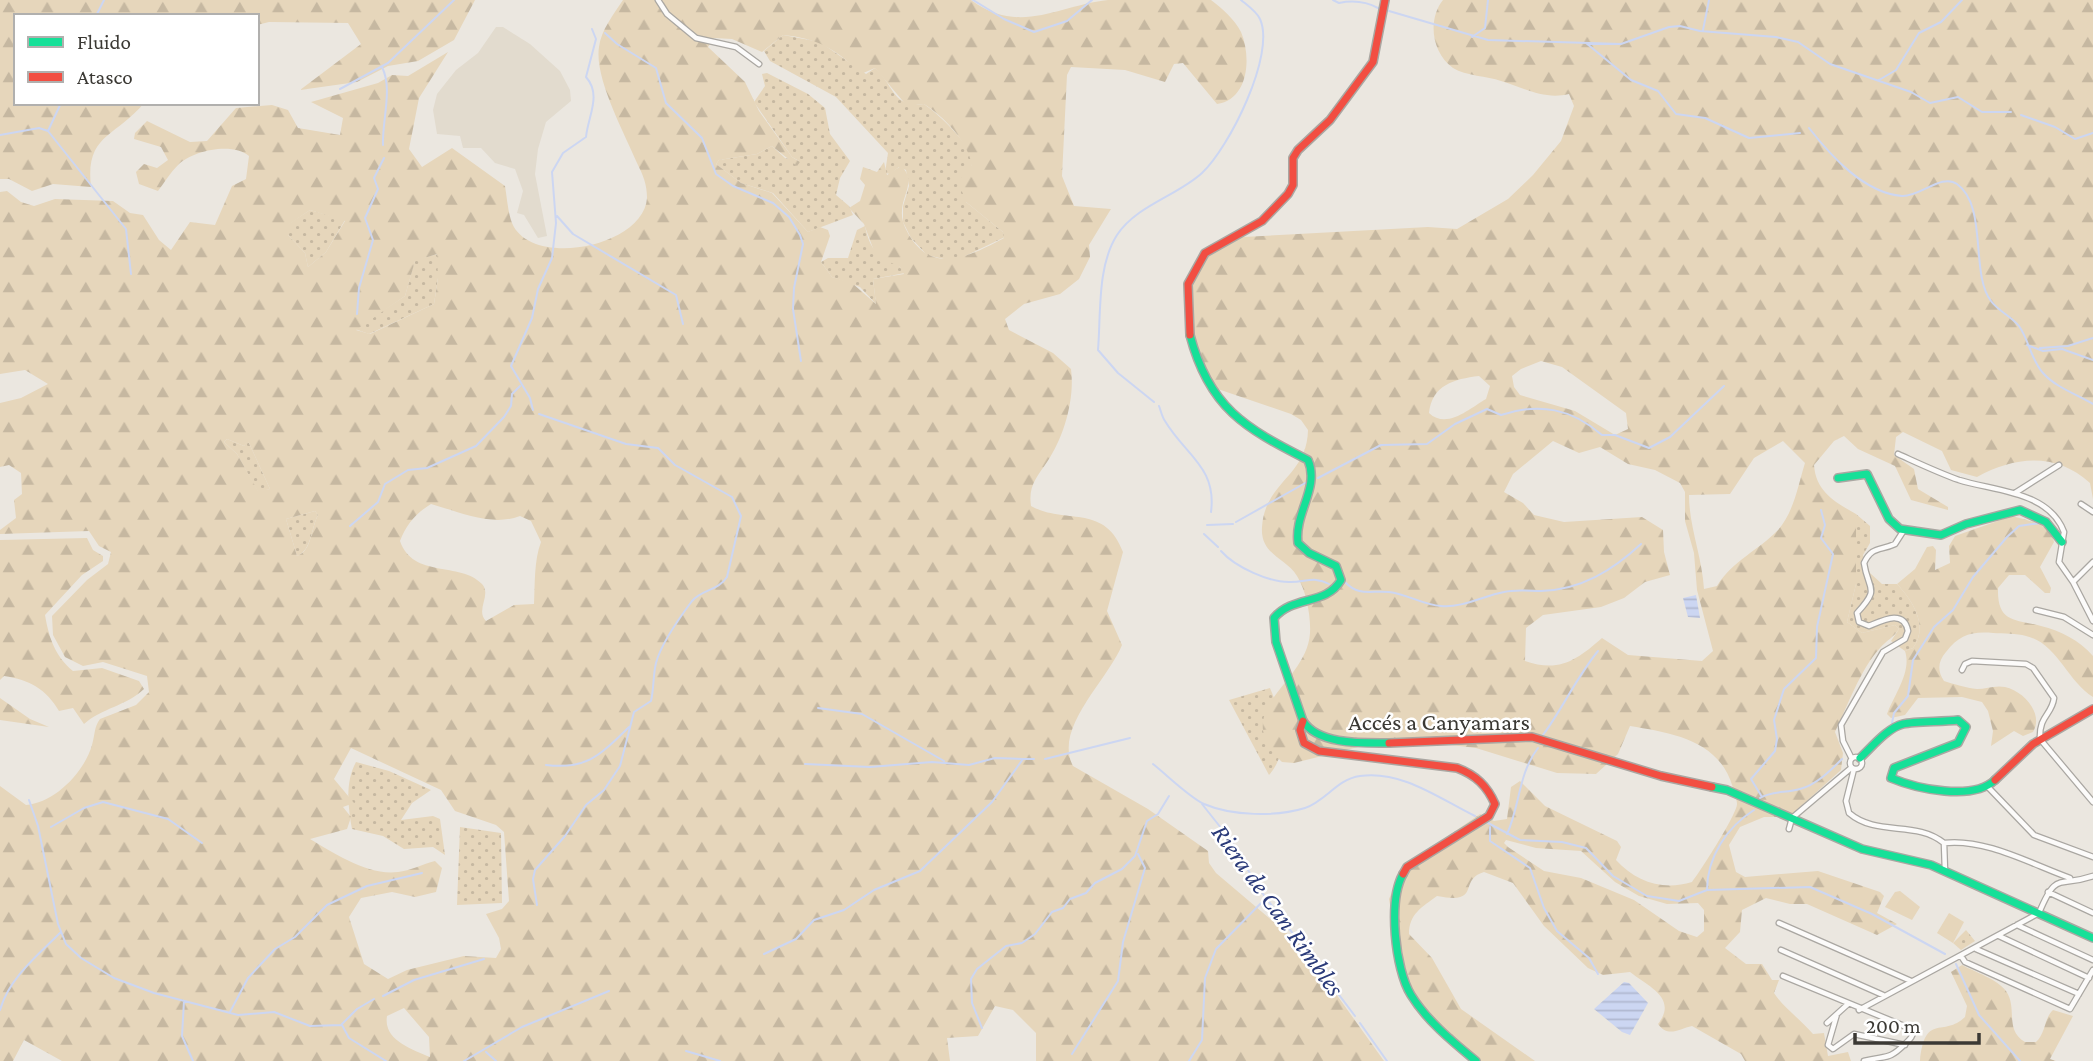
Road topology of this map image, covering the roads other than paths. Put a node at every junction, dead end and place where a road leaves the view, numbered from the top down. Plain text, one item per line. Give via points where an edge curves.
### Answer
1 (657, 0) edge
2 (1385, 0) edge
3 (759, 64) dead end
4 (1898, 454) dead end
5 (2059, 465) dead end
6 (1838, 478) dead end
7 (2015, 493) junction
8 (2081, 504) dead end
9 (2093, 512) edge
10 (1905, 530) junction
11 (2062, 542) junction
12 (2093, 562) edge
13 (2073, 582) junction
14 (2084, 605) junction
15 (2093, 609) edge
16 (2036, 610) dead end
17 (2093, 621) edge
18 (2093, 635) edge
19 (1962, 670) dead end
20 (2093, 709) edge
21 (1303, 721) junction
22 (2040, 739) junction
23 (1856, 758) junction
24 (1852, 769) junction
25 (1988, 787) junction
26 (2093, 803) edge
27 (1792, 818) junction
28 (1789, 829) dead end
29 (1944, 843) junction
30 (2093, 857) edge
31 (1945, 871) junction
32 (2093, 876) edge
33 (2073, 879) junction
34 (2048, 892) junction
35 (2093, 912) edge
36 (2039, 913) junction
37 (1779, 923) dead end
38 (2017, 925) junction
39 (1998, 936) junction
40 (2093, 938) edge
41 (1976, 948) junction
42 (1781, 950) dead end
43 (1961, 956) junction
44 (2093, 960) edge
45 (2093, 970) edge
46 (1783, 976) dead end
47 (2088, 978) junction
48 (1911, 981) junction
49 (2079, 994) junction
50 (1884, 996) junction
51 (1848, 1004) junction
52 (1859, 1010) junction
53 (1837, 1014) junction
54 (1827, 1023) dead end
55 (1905, 1045) junction
56 (1476, 1061) edge
57 (1864, 1061) edge

1 - 3 street via 696,38 736,47
2 - 21 street via 1373,62 1330,120 1298,149 1288,194 1262,221 1205,253 1188,284 1187,324 1204,377 1236,419 1308,460 1313,480 1301,505 1298,543 1305,552 1334,563 1340,573 1332,592 1285,606 1274,618 1276,642
4 - 7 street via 1961,480
5 - 7 street
6 - 10 street via 1867,474 1894,526
7 - 11 street via 2056,517 2064,532
8 - 9 street
10 - 11 street via 1941,535 2020,510 2046,522
10 - 23 street via 1895,544 1869,552 1864,563 1873,589 1857,613 1859,622 1869,626 1896,617 1908,631 1905,639 1883,652 1840,725 1843,741
11 - 13 street via 2060,566
12 - 13 street
13 - 14 street
14 - 15 street
14 - 17 street
16 - 18 street via 2064,617
19 - 22 street via 1972,661 2033,668 2054,698 2043,716
20 - 22 street
21 - 27 street, Accés a Canyamars via 1322,737 1372,743 1532,737 1661,776 1714,786
21 - 56 street via 1304,743 1319,751 1457,768 1470,772 1491,793 1494,804 1489,816 1407,867 1392,905 1412,998 1443,1034
22 - 25 street
22 - 26 street
23 - 24 street
23 - 24 street via 1862,766
23 - 25 street via 1905,723 1958,720 1966,727 1958,743 1894,768 1891,778 1948,792
24 - 27 street
24 - 29 street via 1846,802 1856,819 1877,827 1928,832
25 - 30 street via 2034,835
27 - 28 street
27 - 31 street, Accés a Canyamars via 1862,849 1914,859
29 - 31 street
29 - 33 street via 1978,845
31 - 36 street, Accés a Canyamars
32 - 33 street
33 - 34 street via 2060,881
34 - 35 street
34 - 36 street
36 - 38 street
36 - 40 street, Accés a Canyamars
37 - 48 street
38 - 39 street
38 - 44 street
39 - 41 street
39 - 47 street
41 - 43 street
41 - 49 street
42 - 50 street
43 - 48 street
43 - 49 street via 1965,962 2070,1009
45 - 47 street
46 - 51 street
47 - 49 street
48 - 50 street
50 - 52 street
51 - 52 street
51 - 53 street
52 - 55 street via 1914,1030
53 - 54 street
53 - 55 street via 1828,1045 1833,1049 1854,1034
55 - 57 street via 1889,1059

